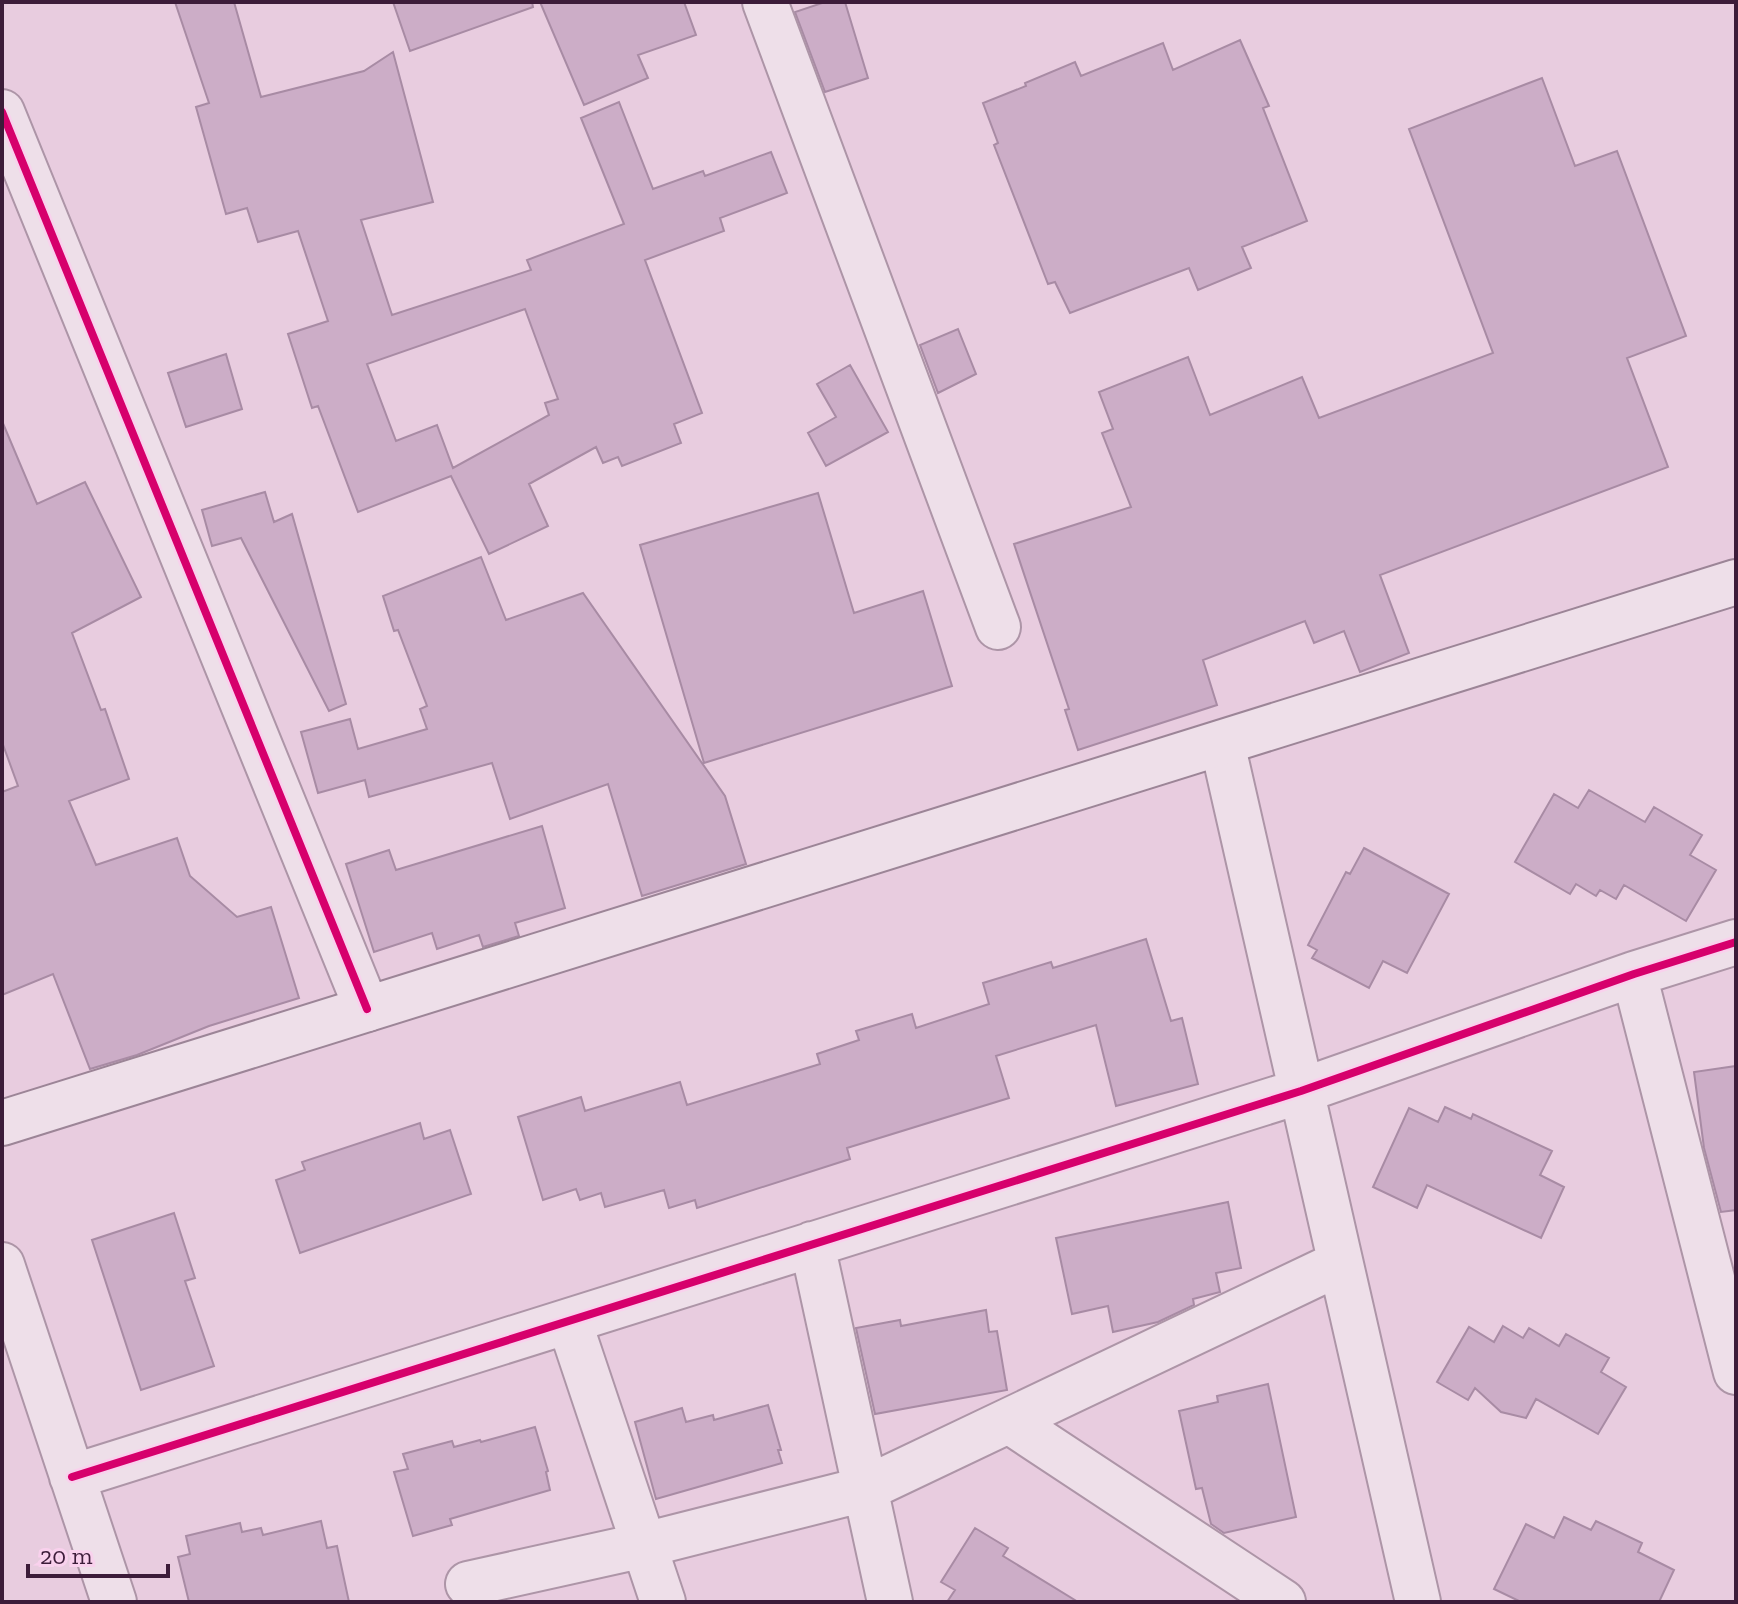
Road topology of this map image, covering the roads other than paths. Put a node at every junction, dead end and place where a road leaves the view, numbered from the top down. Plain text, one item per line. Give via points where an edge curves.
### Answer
1 (765, 2) edge
2 (2, 112) edge
3 (1736, 582) edge
4 (998, 627) dead end
5 (1222, 743) junction
6 (1736, 942) edge
7 (1634, 974) junction
8 (367, 1009) junction
9 (1301, 1091) junction
10 (2, 1123) edge
11 (812, 1244) junction
12 (1340, 1263) junction
13 (2, 1265) edge
14 (569, 1321) junction
15 (1736, 1372) edge
16 (1009, 1421) junction
17 (72, 1477) junction
18 (865, 1489) junction
19 (644, 1545) junction
20 (468, 1584) dead end
21 (114, 1602) edge
22 (663, 1602) edge
23 (890, 1602) edge
24 (1283, 1602) edge
25 (1418, 1602) edge

1 - 4 street
2 - 8 street
3 - 5 street
5 - 8 street
5 - 9 street
6 - 7 street
7 - 9 street
7 - 15 street
8 - 10 street
9 - 11 street
9 - 12 street
11 - 14 street
11 - 18 street
12 - 16 street
12 - 25 street
13 - 17 street
14 - 17 street
14 - 19 street
16 - 18 street
16 - 24 street
17 - 21 street
18 - 19 street
18 - 23 street
19 - 20 street
19 - 22 street

